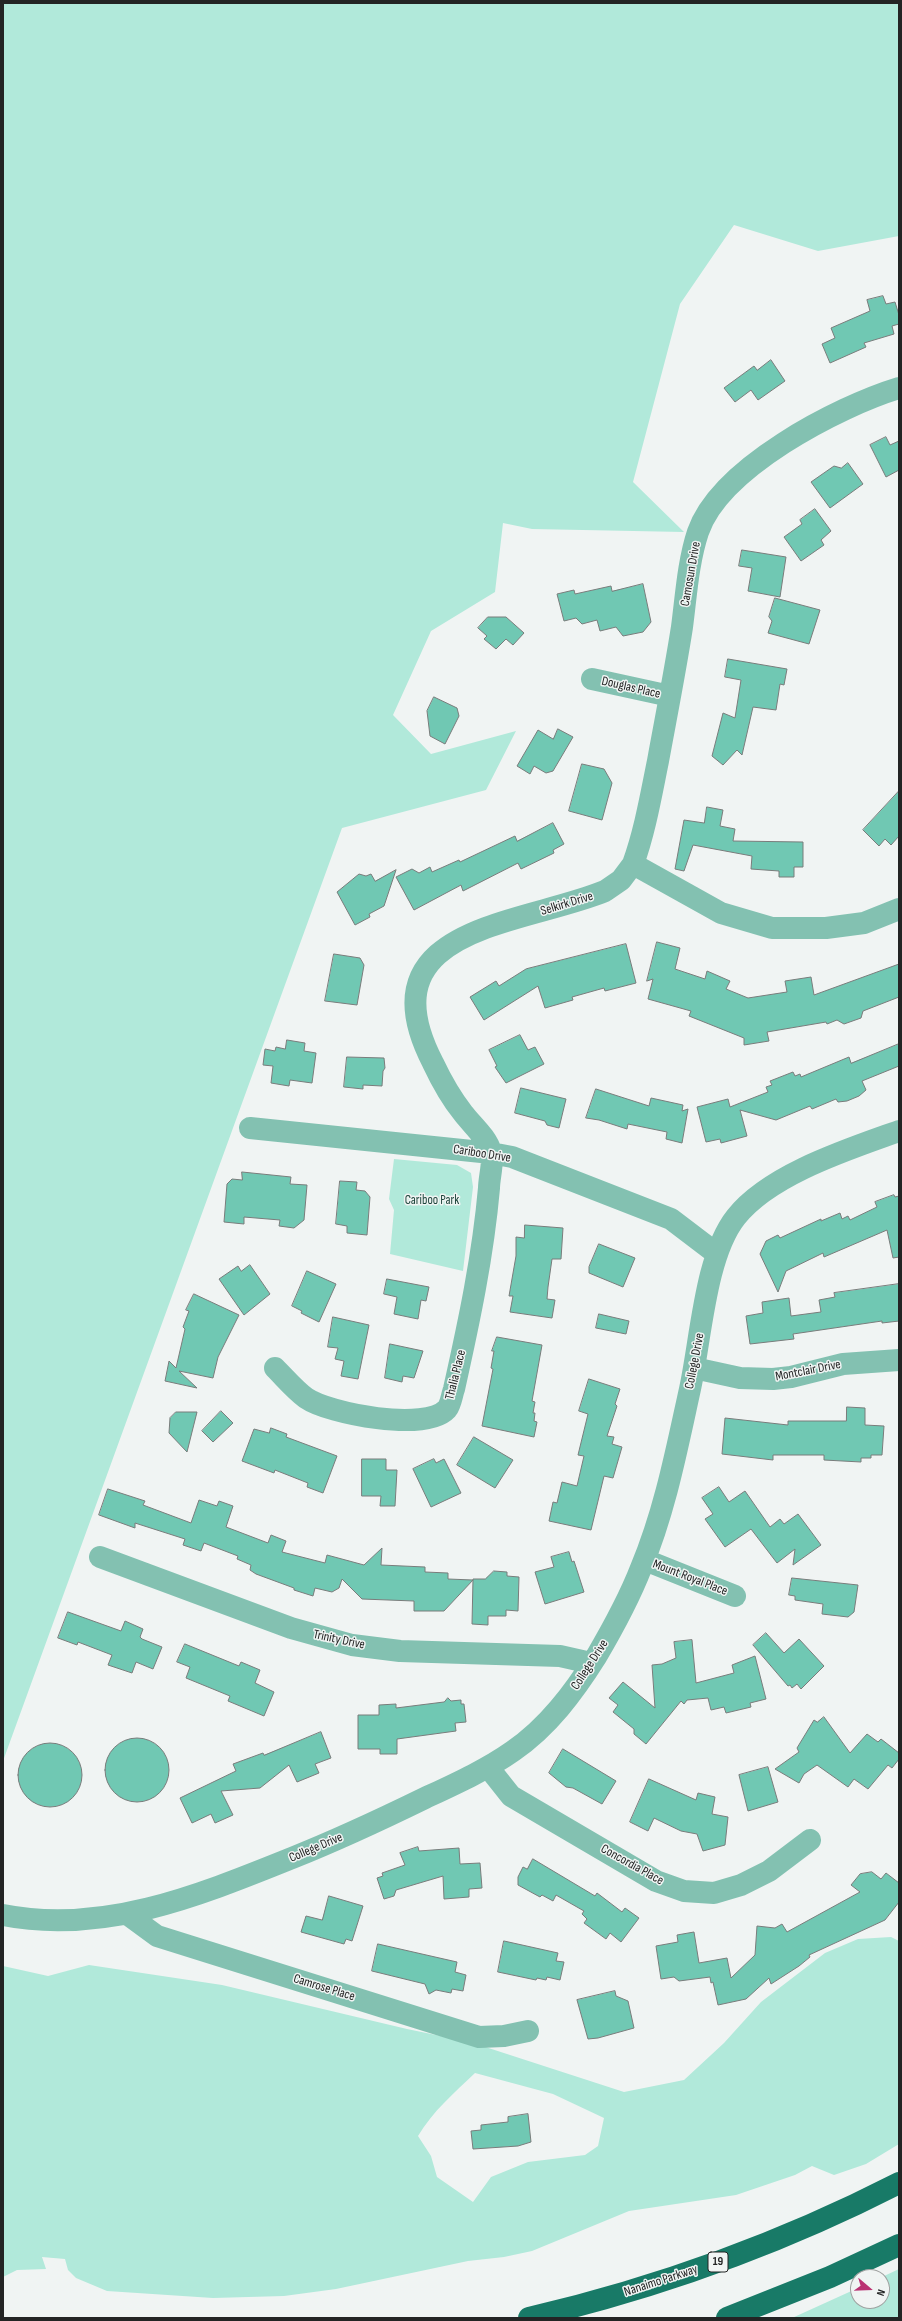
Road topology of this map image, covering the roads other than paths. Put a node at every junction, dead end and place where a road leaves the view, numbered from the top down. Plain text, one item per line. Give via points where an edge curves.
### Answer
1 (899, 388) edge
2 (592, 679) dead end
3 (670, 696) junction
4 (633, 864) junction
5 (899, 909) edge
6 (250, 1128) dead end
7 (899, 1131) edge
8 (491, 1153) junction
9 (717, 1254) junction
10 (899, 1360) edge
11 (275, 1368) dead end
12 (694, 1368) junction
13 (100, 1557) dead end
14 (645, 1560) junction
15 (735, 1596) dead end
16 (591, 1663) junction
17 (488, 1767) junction
18 (810, 1840) dead end
19 (127, 1914) junction
20 (3, 1915) edge
21 (528, 2031) dead end
22 (899, 2183) edge
23 (899, 2245) edge
24 (529, 2318) edge
25 (727, 2318) edge

1 - 3 street, Camosun Drive via 858,403 790,440 749,469 717,501 703,523 695,545
2 - 3 street, Douglas Place
3 - 4 street, Camosun Drive via 644,828
4 - 5 street via 721,913 772,928 826,928 864,923
4 - 8 street, Selkirk Drive via 617,884 600,894 484,928 462,937 441,952 423,974 417,991 416,1009 419,1028 427,1050 454,1100
6 - 8 street, Cariboo Drive
7 - 9 street, College Drive via 809,1166 763,1193 738,1214
8 - 9 street, Cariboo Drive via 512,1157 671,1219
8 - 11 street, Thalia Place via 481,1260 448,1408 436,1416 421,1421 354,1414 306,1399
9 - 12 street, College Drive
10 - 12 street, Montclair Drive via 843,1364 773,1379 740,1378
12 - 14 street, College Drive via 664,1496
13 - 16 street, Trinity Drive via 291,1628 352,1645 400,1651 560,1656
14 - 15 street, Mount Royal Place
14 - 16 street, College Drive via 622,1609
16 - 17 street, College Drive via 555,1713 524,1743
17 - 18 street, Concordia Place via 511,1796 656,1880 684,1891 714,1893 741,1886 769,1871
17 - 19 street, College Drive via 307,1852 190,1896
19 - 20 street, College Drive via 76,1921 36,1920
19 - 21 street, Camrose Place via 157,1936 479,2036 504,2036
22 - 24 highway, Nanaimo Parkway / 19 via 825,2218 724,2260 639,2288
23 - 25 highway via 830,2277

